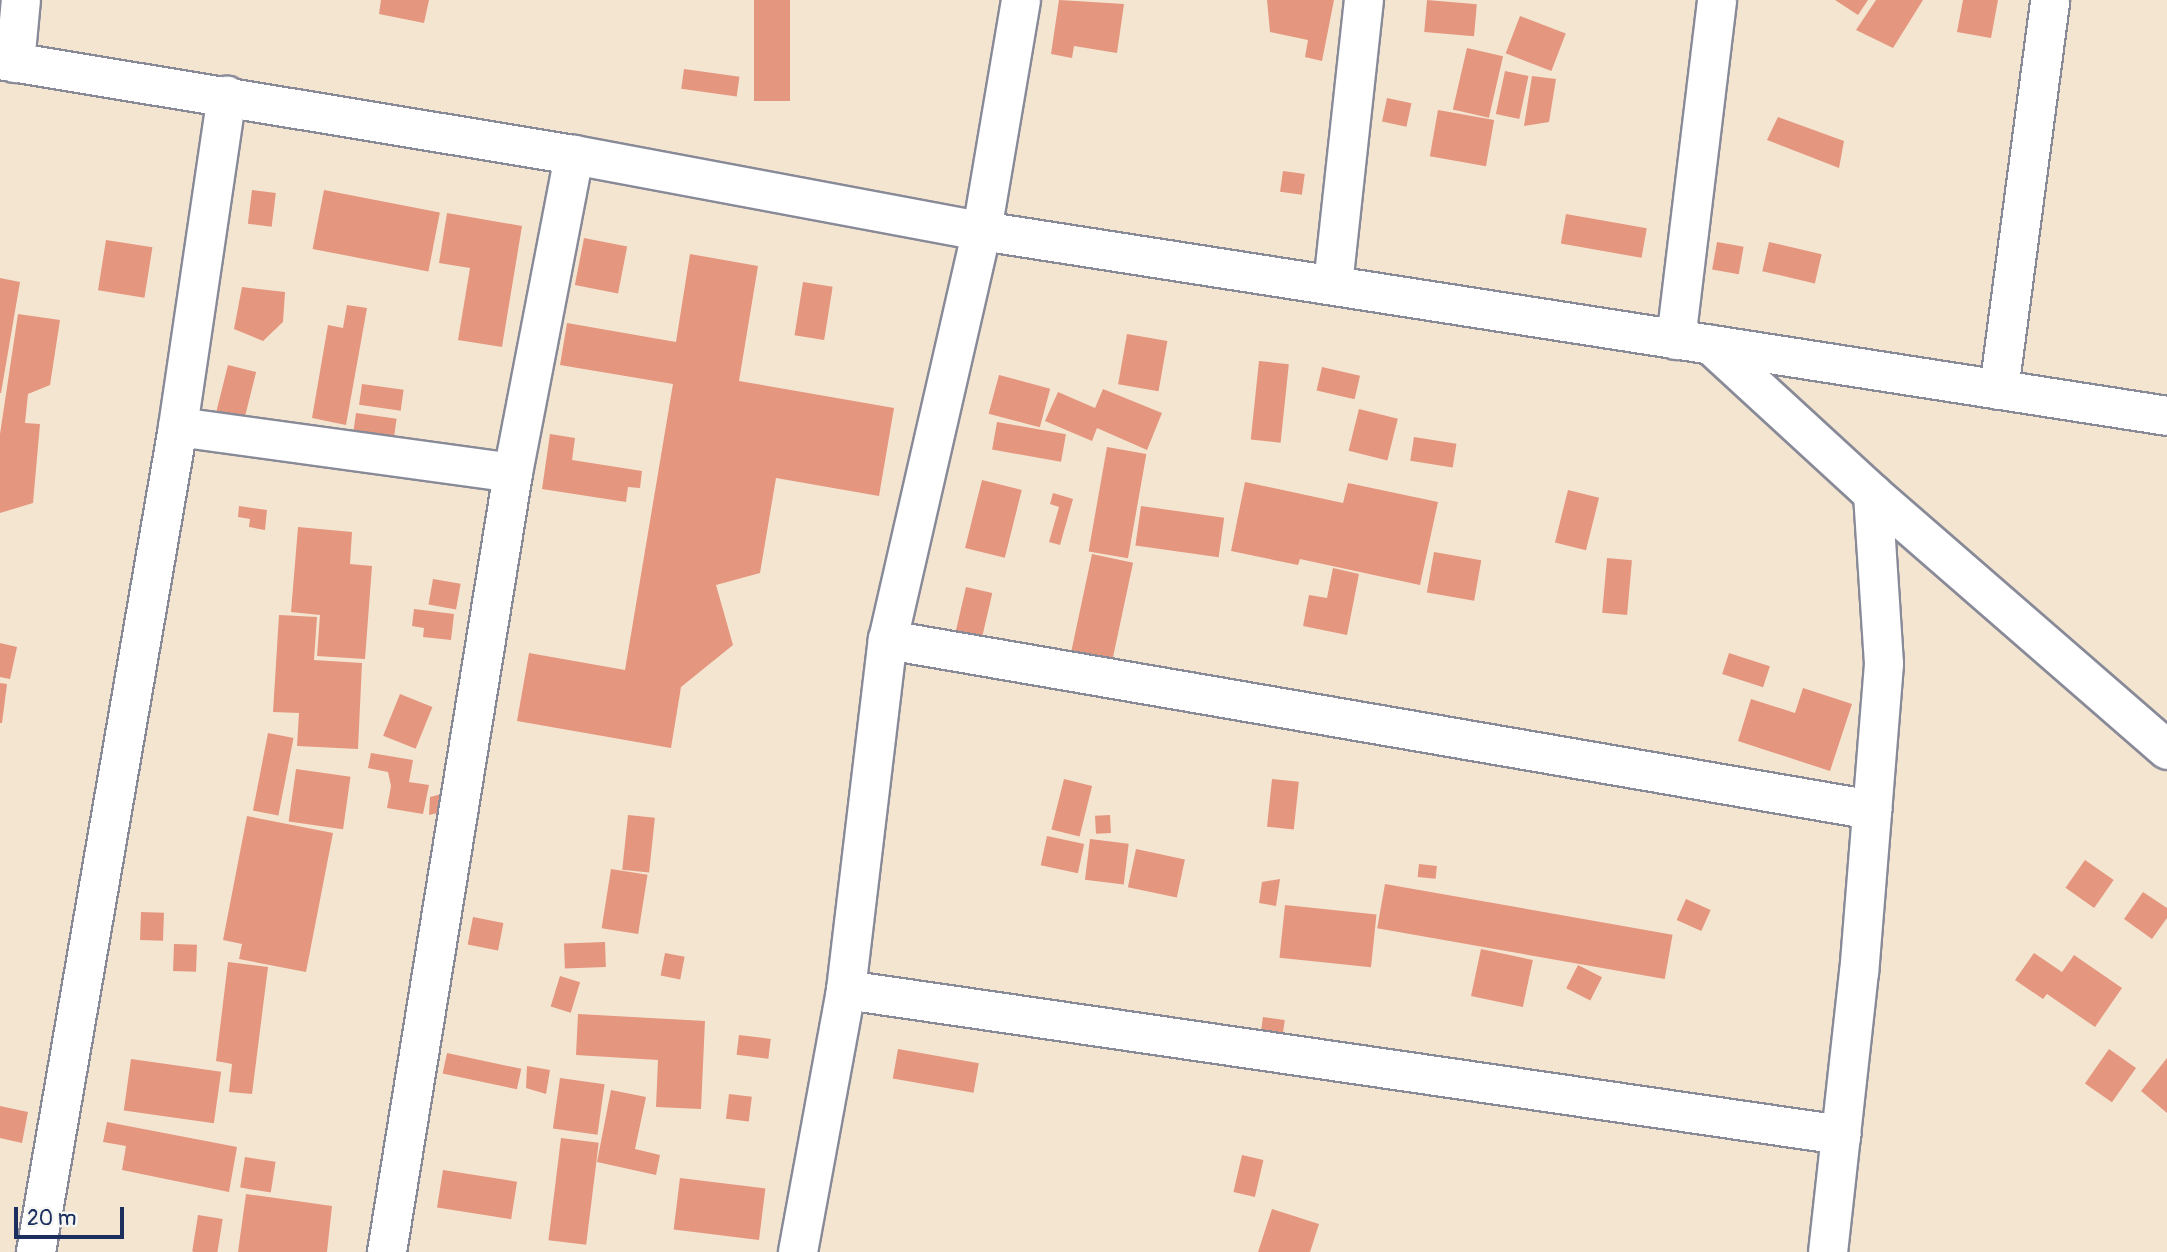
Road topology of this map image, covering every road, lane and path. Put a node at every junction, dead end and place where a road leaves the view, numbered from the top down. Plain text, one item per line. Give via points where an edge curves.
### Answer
1 (21, 0) edge
2 (1021, 0) edge
3 (1364, 0) edge
4 (1717, 0) edge
5 (2050, 0) edge
6 (7, 61) edge
7 (227, 96) junction
8 (574, 155) junction
9 (982, 231) junction
10 (1333, 285) junction
11 (1694, 342) junction
12 (1999, 390) junction
13 (2167, 416) edge
14 (178, 427) junction
15 (513, 473) junction
16 (1874, 494) junction
17 (888, 640) junction
18 (2167, 750) edge
19 (1872, 810) junction
20 (846, 990) junction
21 (1841, 1135) junction
22 (36, 1252) edge
23 (387, 1252) edge
24 (798, 1252) edge
25 (1828, 1252) edge

1 - 6 street
2 - 9 street
3 - 10 street
4 - 11 street
5 - 12 street
6 - 7 street
7 - 8 street
7 - 14 street
8 - 9 street
8 - 15 street
9 - 10 street
9 - 17 street
10 - 11 street
11 - 12 street
11 - 16 street
12 - 13 street
14 - 15 street
14 - 22 street
15 - 23 street
16 - 18 street
16 - 19 street via 1884,664
17 - 19 street
17 - 20 street
19 - 21 street
20 - 21 street
20 - 24 street
21 - 25 street

